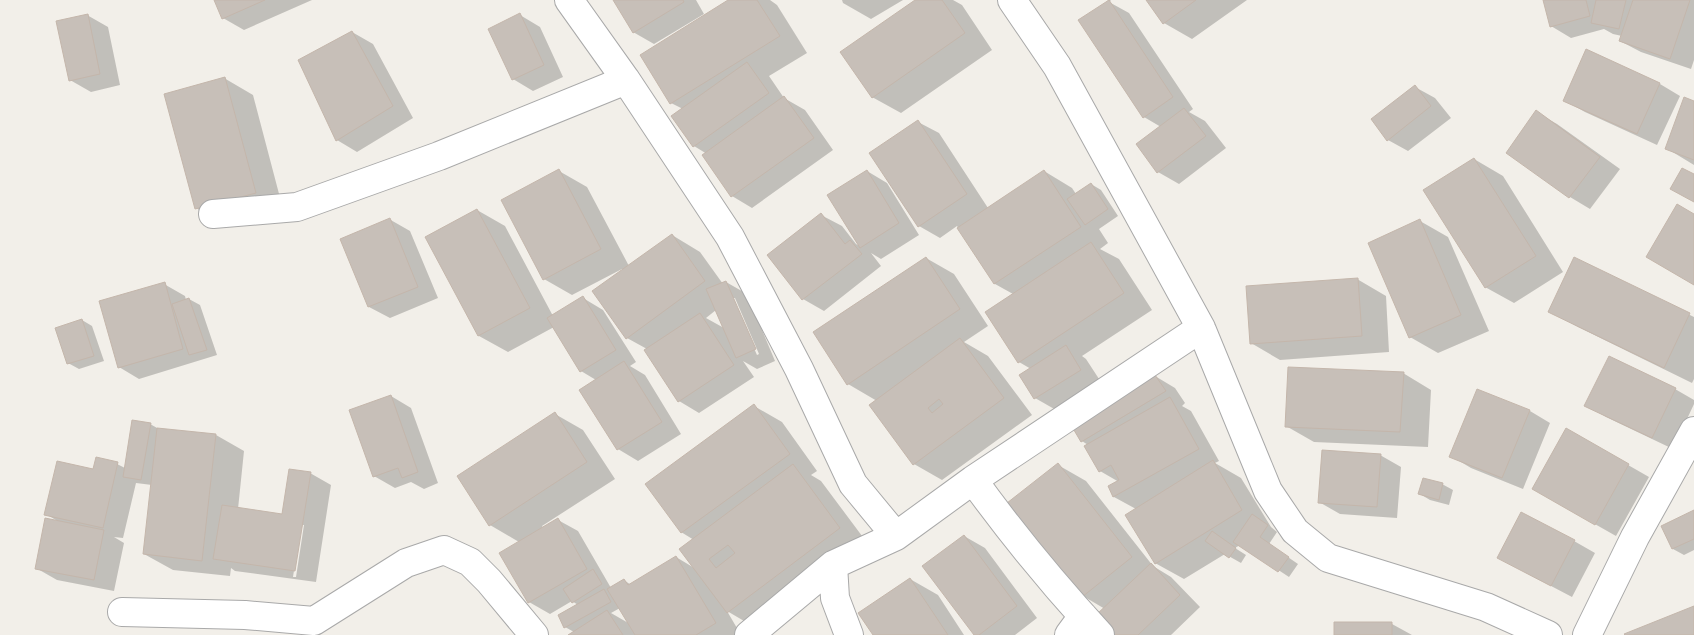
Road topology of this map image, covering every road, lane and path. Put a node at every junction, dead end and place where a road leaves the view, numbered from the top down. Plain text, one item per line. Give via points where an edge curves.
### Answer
1 (569, 0) edge
2 (1012, 0) edge
3 (626, 80) junction
4 (213, 214) dead end
5 (1201, 328) junction
6 (1694, 431) edge
7 (1681, 475) edge
8 (973, 480) junction
9 (896, 536) junction
10 (832, 565) junction
11 (122, 612) dead end
12 (313, 628) edge
13 (1084, 629) edge
14 (534, 635) edge
15 (749, 635) edge
16 (849, 635) edge
17 (1548, 635) edge
18 (1587, 635) edge

1 - 3 street
2 - 5 street via 1057,66
3 - 4 street via 439,156 297,207
3 - 9 street via 730,237 799,369 852,484
5 - 8 street
5 - 17 street via 1268,491 1295,531 1328,558 1486,607
6 - 7 street
7 - 18 street via 1634,538
8 - 9 street
8 - 13 street
9 - 10 street
10 - 15 street
10 - 16 street via 835,598
11 - 12 street via 245,616
12 - 14 street via 406,562 444,550 470,562

